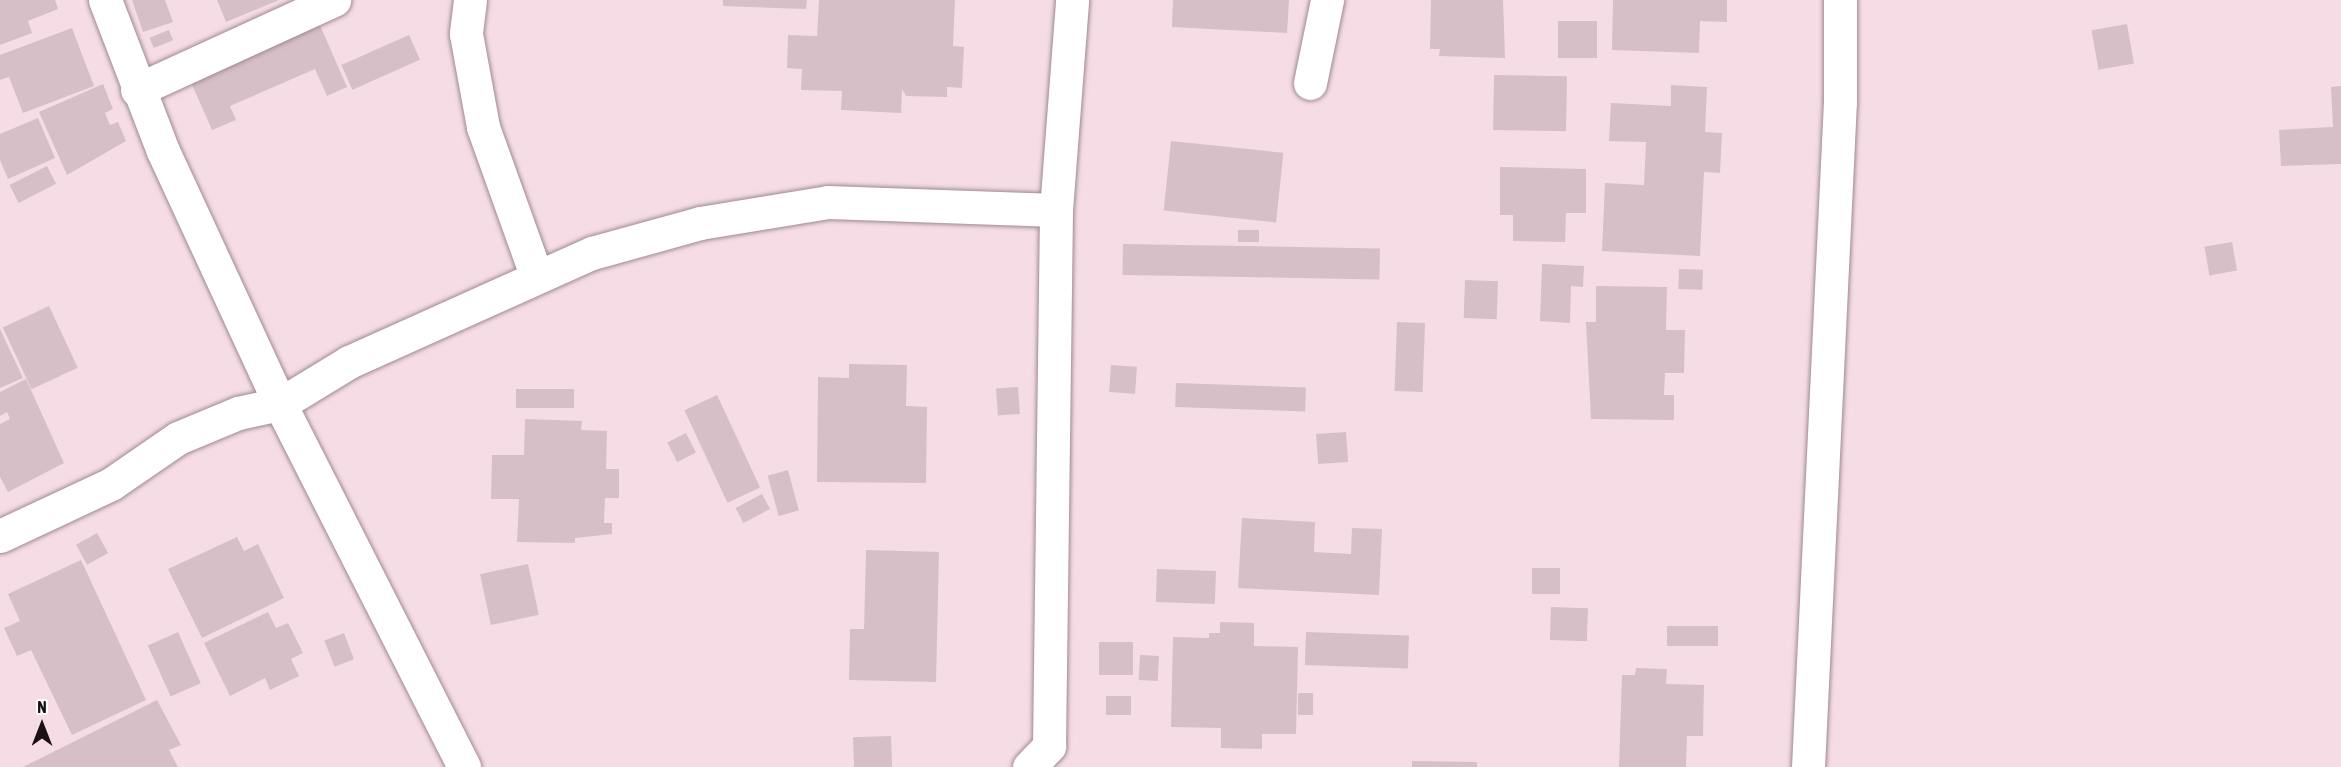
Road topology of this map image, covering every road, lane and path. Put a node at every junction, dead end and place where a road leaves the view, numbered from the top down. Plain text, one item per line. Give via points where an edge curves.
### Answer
1 (105, 0) edge
2 (334, 0) edge
3 (470, 0) edge
4 (1072, 0) edge
5 (1327, 0) edge
6 (1840, 0) edge
7 (1310, 83) dead end
8 (137, 90) junction
9 (1056, 210) junction
10 (536, 275) junction
11 (280, 404) junction
12 (0, 536) edge
13 (464, 767) edge
14 (1029, 767) edge
15 (1808, 767) edge

1 - 8 street
2 - 8 street
3 - 10 street via 466,34 483,127
4 - 9 street
5 - 7 street
6 - 15 street via 1840,102
8 - 11 street
9 - 10 street via 828,202 700,223
9 - 14 street via 1049,746
10 - 11 street via 349,362
11 - 12 street via 238,413 178,438 111,484
11 - 13 street

